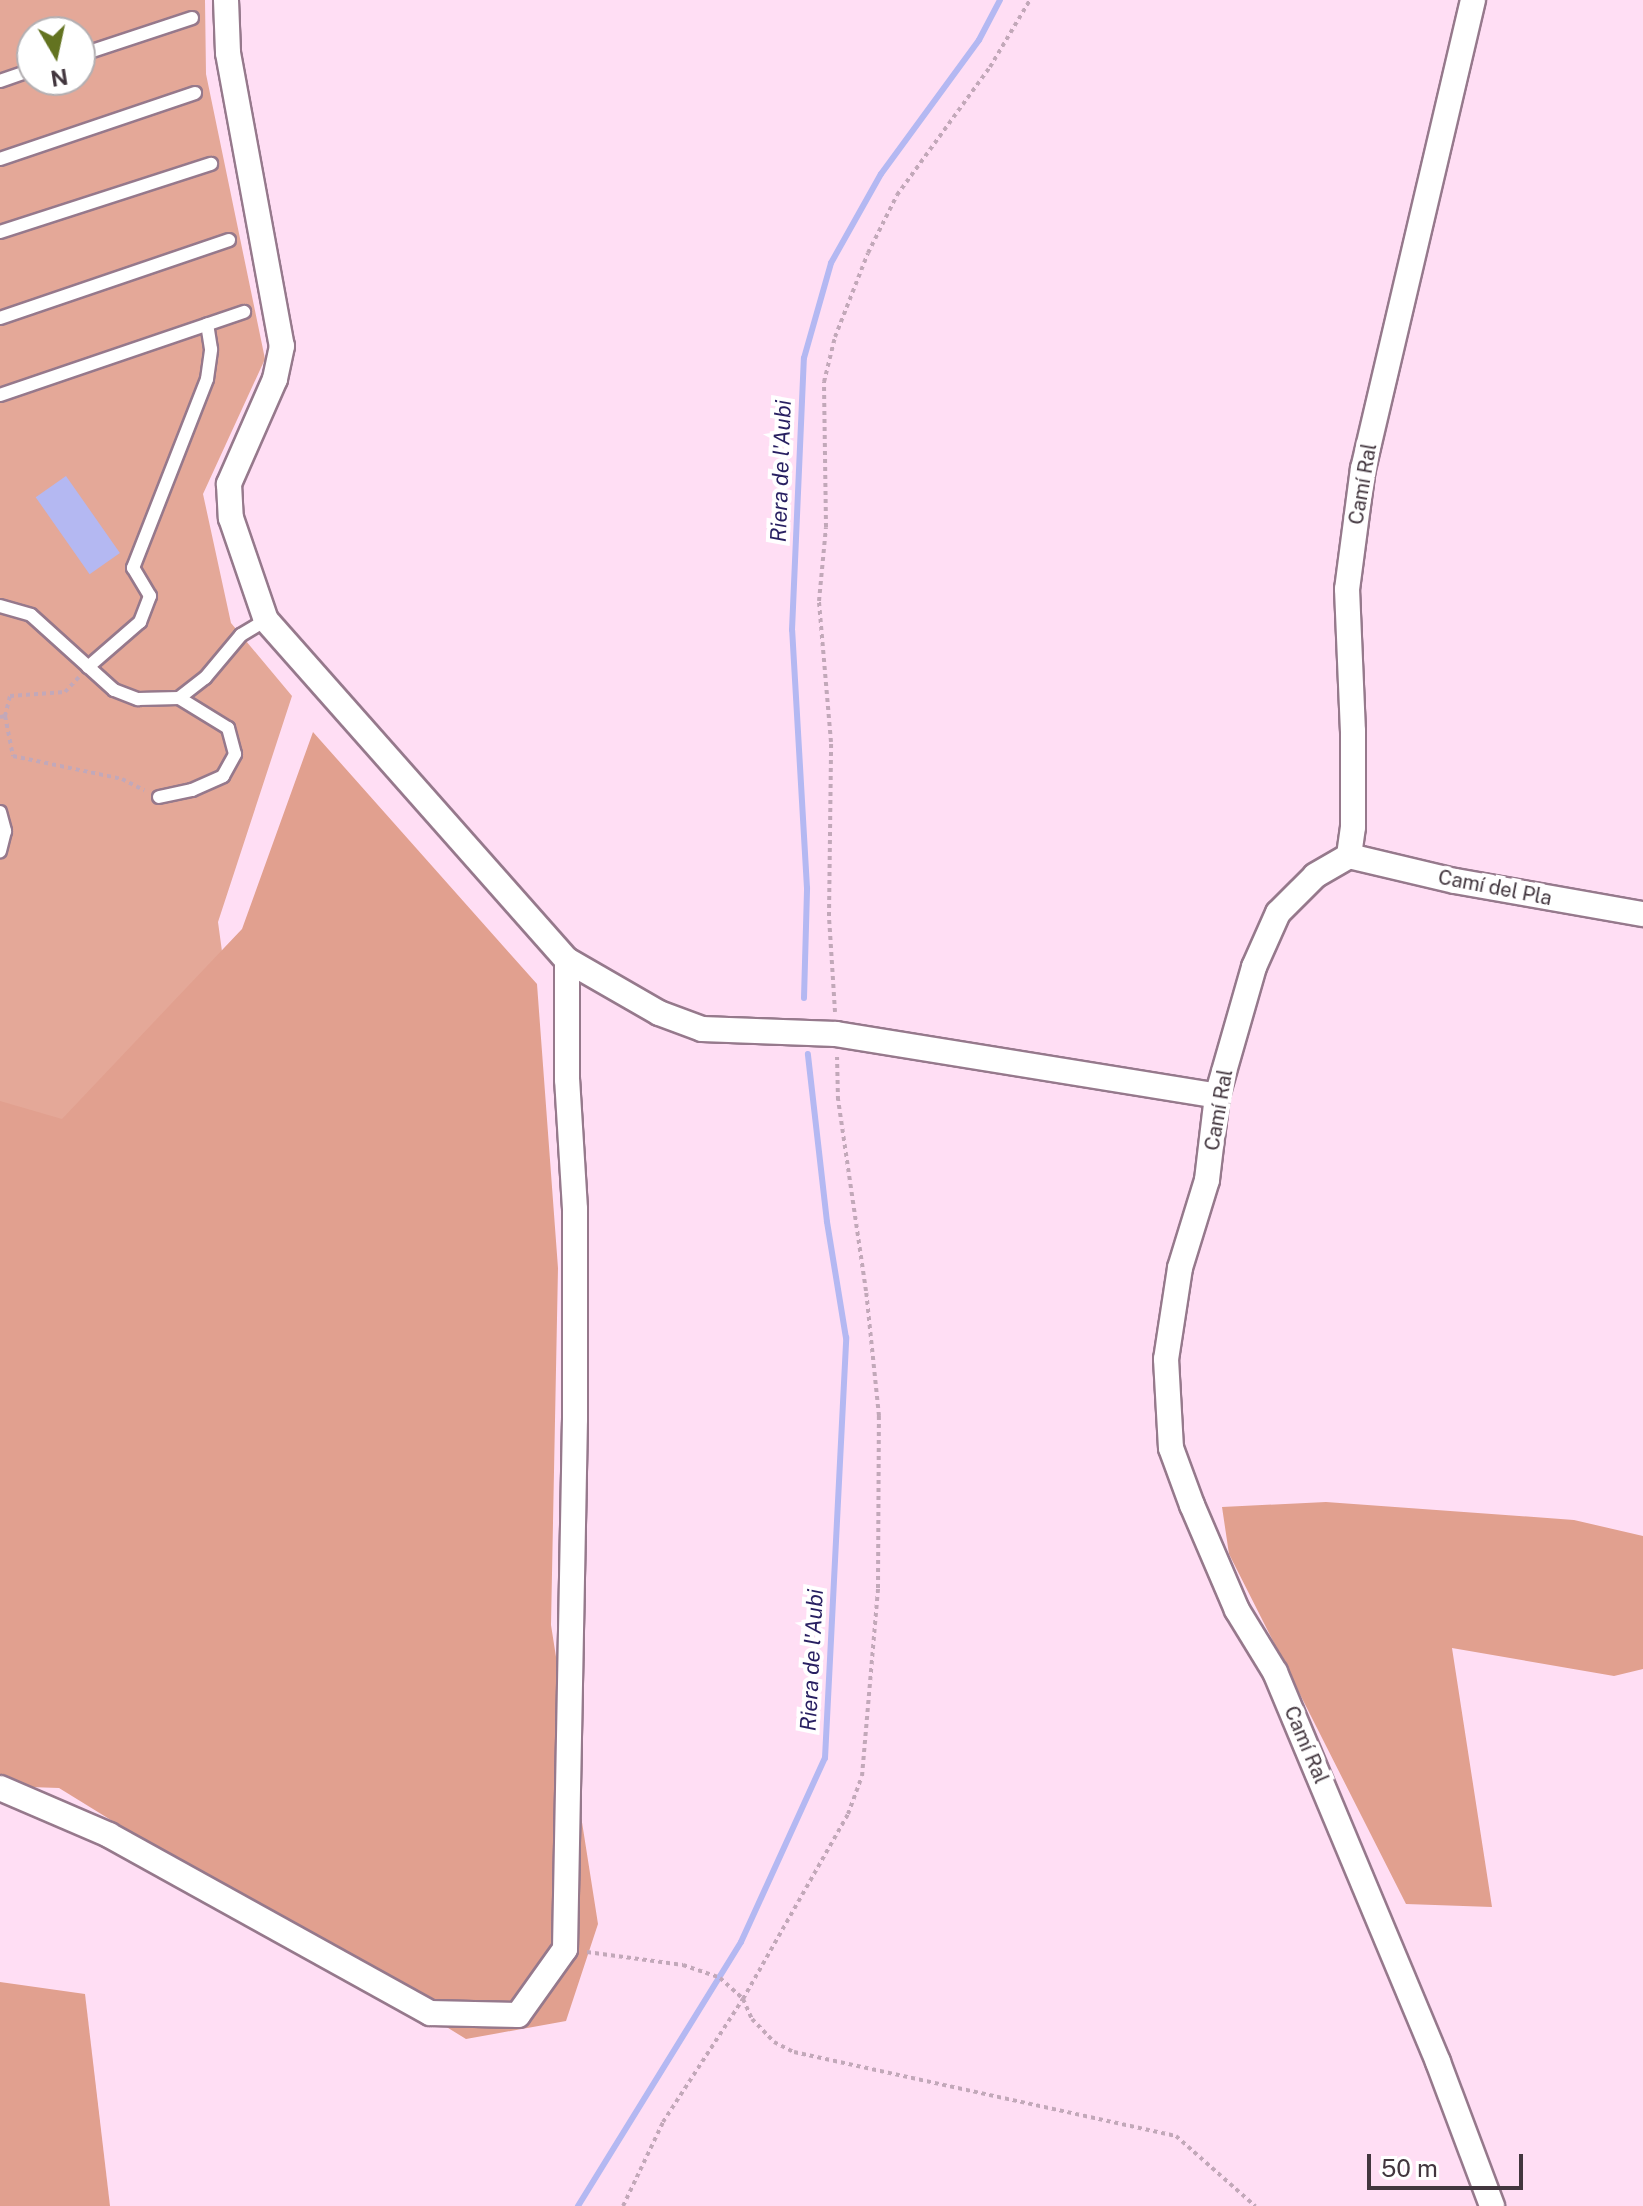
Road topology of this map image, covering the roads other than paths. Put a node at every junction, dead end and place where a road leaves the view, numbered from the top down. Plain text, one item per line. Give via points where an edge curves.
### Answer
1 (226, 0) edge
2 (1473, 0) edge
3 (192, 18) dead end
4 (96, 50) edge
5 (195, 93) dead end
6 (0, 159) edge
7 (211, 164) dead end
8 (0, 232) edge
9 (229, 240) dead end
10 (244, 312) dead end
11 (0, 318) edge
12 (207, 324) junction
13 (0, 395) edge
14 (0, 606) edge
15 (266, 620) junction
16 (88, 667) junction
17 (179, 698) junction
18 (159, 797) road end
19 (0, 812) edge
20 (0, 851) edge
21 (1349, 856) junction
22 (1643, 914) edge
23 (567, 960) junction
24 (1217, 1096) junction
25 (0, 1788) edge
26 (1492, 2206) edge

1 - 15 street via 228,53 282,346 275,379 229,484 231,518
2 - 21 street, Camí Ral via 1363,468 1347,589 1353,731
3 - 4 lane
5 - 6 lane
7 - 8 lane
9 - 11 lane
10 - 12 lane
12 - 13 lane
12 - 16 lane via 207,379 133,568 150,596 140,622
14 - 16 lane via 31,615
15 - 17 lane via 241,635 205,678
15 - 23 street
16 - 17 lane via 114,690 138,699
17 - 18 lane via 228,728 235,754 223,776
19 - 20 lane via 5,831
21 - 22 street, Camí del Pla via 1455,881
21 - 24 street, Camí Ral via 1315,876 1278,913 1254,967
23 - 24 street via 659,1013 702,1029 836,1034
23 - 25 street via 575,1344 565,1949 518,2015 430,2013 109,1835
24 - 26 street, Camí Ral via 1207,1180 1180,1268 1166,1359 1171,1448 1237,1610 1275,1672 1364,1882

